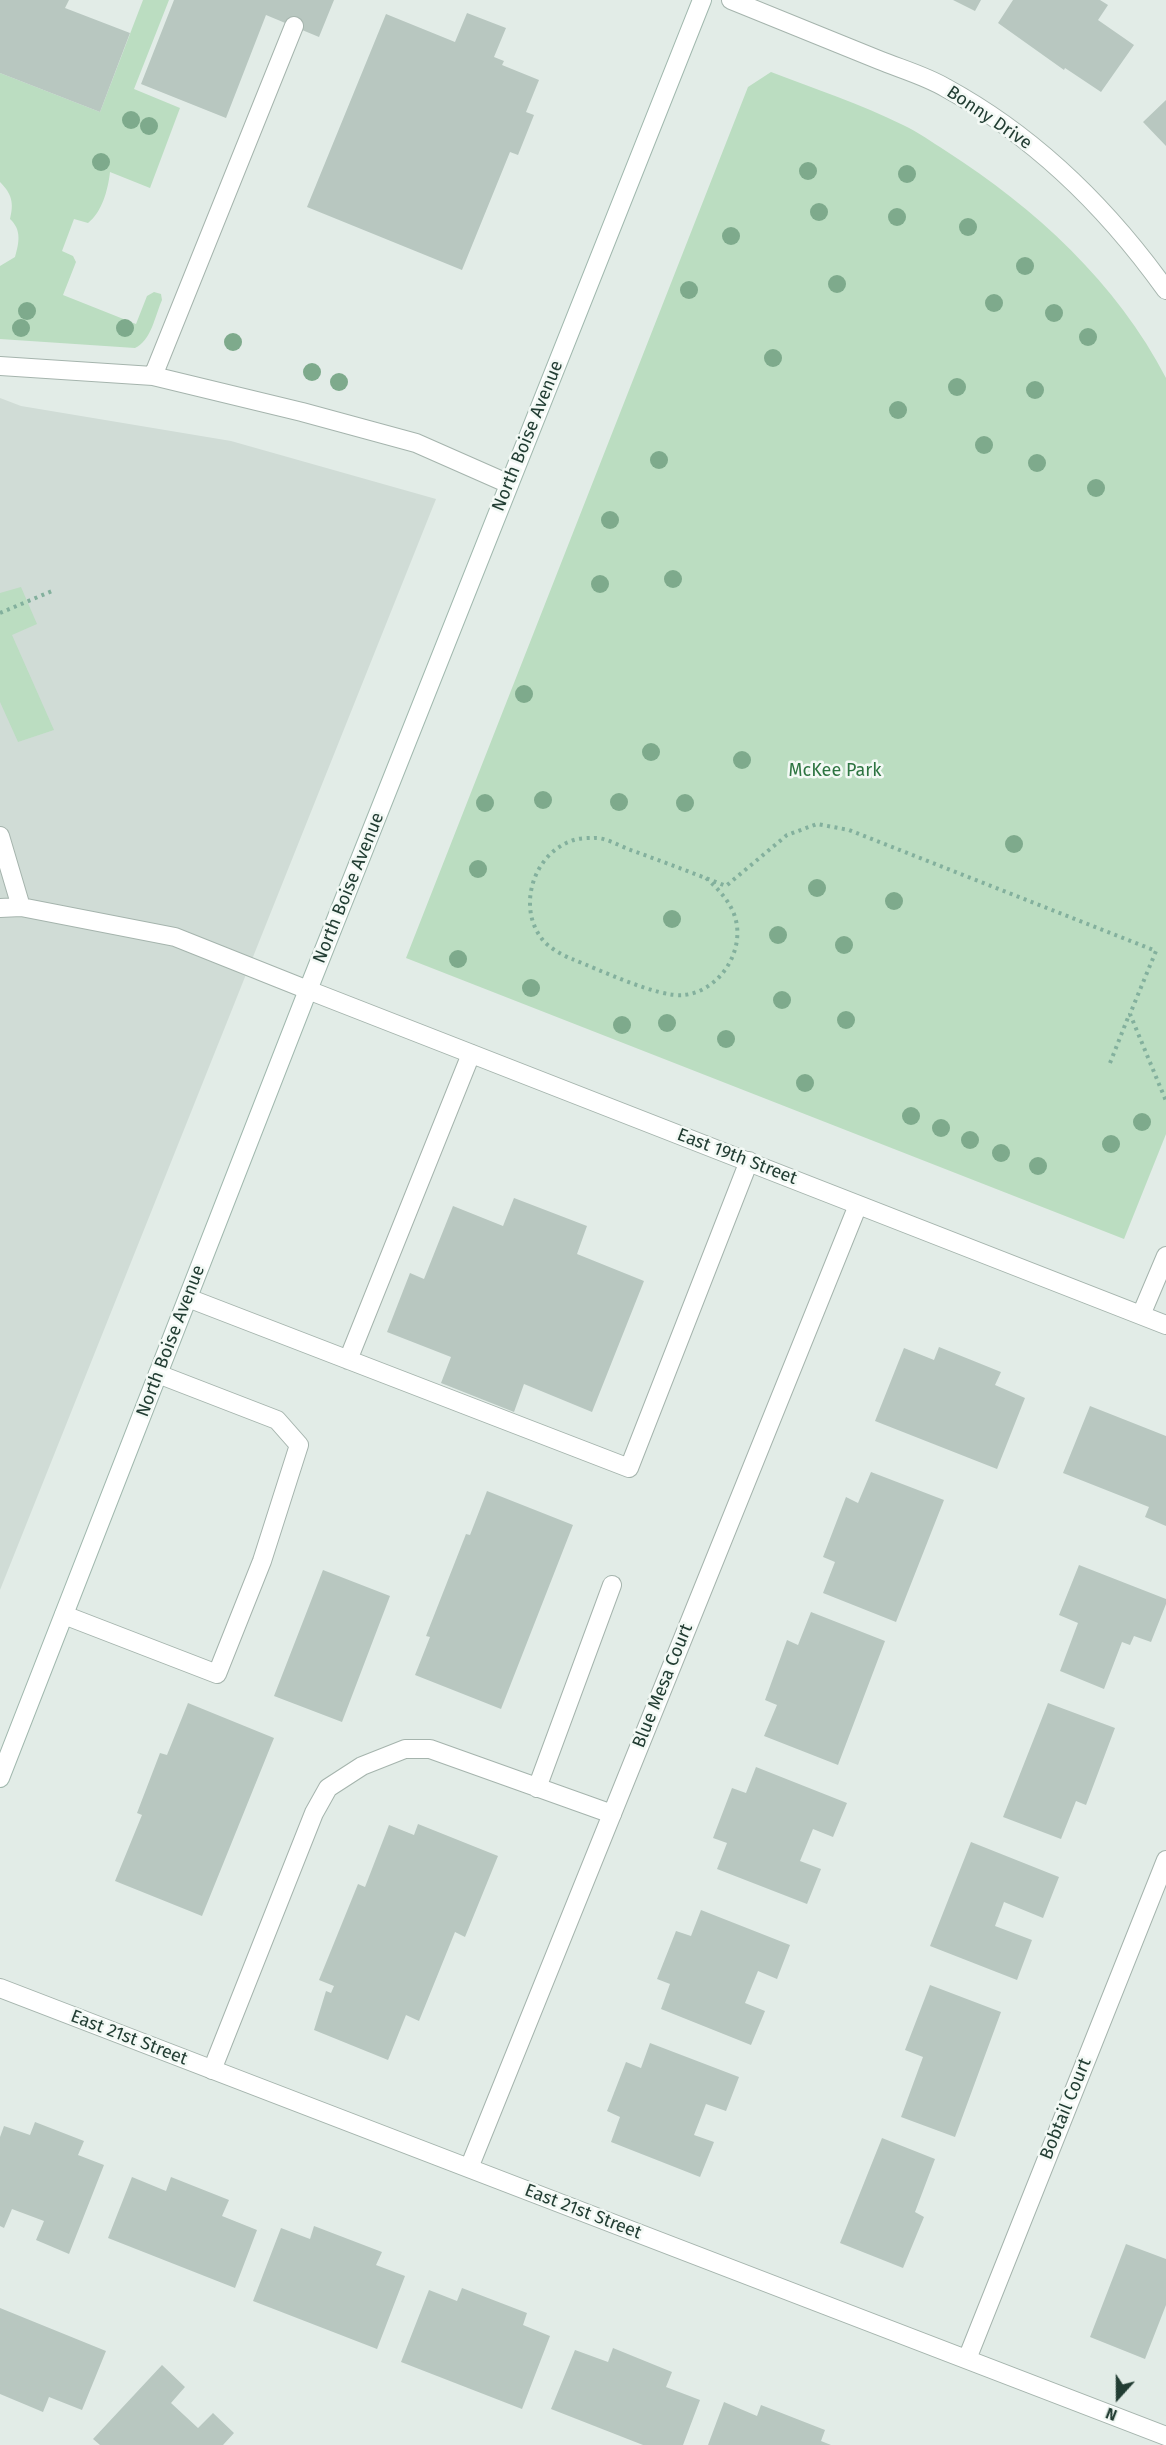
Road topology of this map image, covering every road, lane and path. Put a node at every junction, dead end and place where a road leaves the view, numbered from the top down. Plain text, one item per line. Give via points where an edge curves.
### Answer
1 (702, 0) edge
2 (731, 0) edge
3 (294, 26) dead end
4 (1166, 290) edge
5 (0, 366) edge
6 (153, 376) junction
7 (509, 484) junction
8 (52, 591) dead end
9 (0, 613) edge
10 (0, 836) edge
11 (706, 878) junction
12 (21, 907) junction
13 (0, 908) edge
14 (308, 990) junction
15 (1130, 1014) junction
16 (471, 1054) junction
17 (1110, 1063) dead end
18 (1166, 1101) edge
19 (748, 1161) junction
20 (858, 1205) junction
21 (1166, 1256) edge
22 (188, 1298) junction
23 (1142, 1315) junction
24 (1166, 1325) edge
25 (348, 1360) junction
26 (158, 1374) junction
27 (612, 1585) dead end
28 (64, 1615) junction
29 (0, 1778) edge
30 (537, 1788) junction
31 (612, 1814) junction
32 (1166, 1860) edge
33 (0, 1988) edge
34 (212, 2070) junction
35 (469, 2168) junction
36 (967, 2359) junction
37 (1166, 2436) edge

1 - 7 street, North Boise Avenue
2 - 4 street, Bonny Drive via 945,87 998,121 1090,197
3 - 6 street
5 - 6 street
6 - 7 street via 416,442
7 - 14 street, North Boise Avenue
8 - 9 path
10 - 12 street
11 - 11 path via 597,837 571,841 547,857 532,882 530,912 542,939 561,955 660,993 684,995 708,987 725,972 738,942 734,915 722,893
11 - 15 path via 726,886 787,835 817,824 849,830 1156,951
12 - 13 street, East 19th Street
12 - 14 street, East 19th Street via 175,937
14 - 16 street, East 19th Street
14 - 22 street, North Boise Avenue
15 - 17 path
15 - 18 path
16 - 19 street, East 19th Street
16 - 25 street
19 - 20 street, East 19th Street
19 - 25 street via 628,1468
20 - 23 street, East 19th Street
20 - 31 street, Blue Mesa Court
21 - 23 street
22 - 25 street
22 - 26 street, North Boise Avenue
23 - 24 street, East 19th Street
26 - 28 street, North Boise Avenue
26 - 28 street via 277,1420 299,1445 262,1561 218,1674
27 - 30 street
28 - 29 street, North Boise Avenue
30 - 31 street
30 - 34 street via 430,1749 405,1749 363,1766 328,1788 314,1813
31 - 35 street, Blue Mesa Court
32 - 36 street, Bobtail Court
33 - 34 street, East 21st Street
34 - 35 street, East 21st Street
35 - 36 street, East 21st Street
36 - 37 street, East 21st Street

